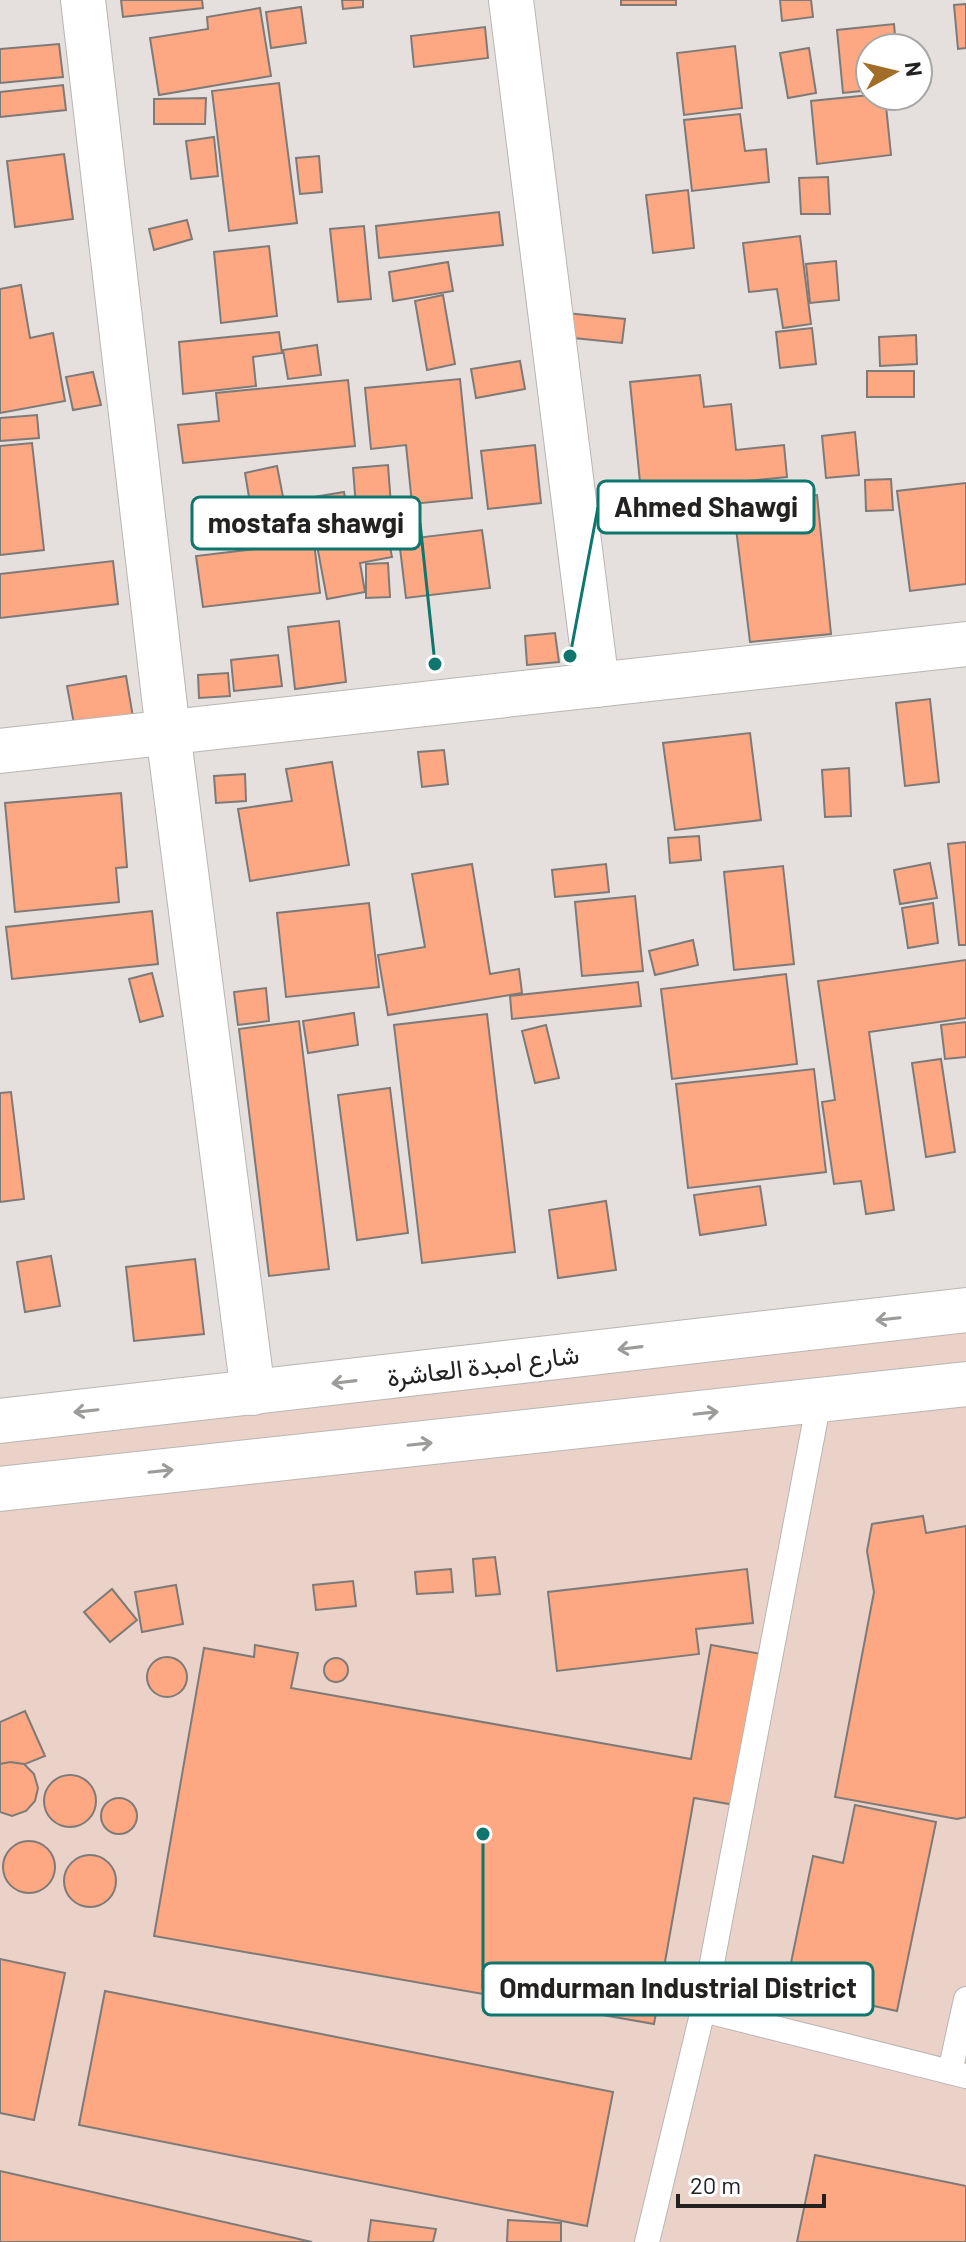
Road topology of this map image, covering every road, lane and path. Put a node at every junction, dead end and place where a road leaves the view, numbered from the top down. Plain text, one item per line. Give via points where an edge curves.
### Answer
1 (83, 0) edge
2 (511, 0) edge
3 (966, 644) edge
4 (597, 685) junction
5 (168, 732) junction
6 (0, 751) edge
7 (966, 1310) edge
8 (966, 1384) edge
9 (253, 1393) junction
10 (819, 1401) junction
11 (0, 1421) edge
12 (0, 1489) edge
13 (966, 1999) edge
14 (703, 2010) junction
15 (958, 2074) edge
16 (647, 2242) edge

1 - 5 street
2 - 4 street
3 - 4 street
4 - 5 street
5 - 6 street
5 - 9 street
7 -> 9 street, شارع امبدة العاشرة
8 - 10 street
9 -> 11 street, شارع امبدة العاشرة
12 -> 10 street
10 - 14 lane
13 - 15 lane
14 - 15 lane
14 - 16 lane

